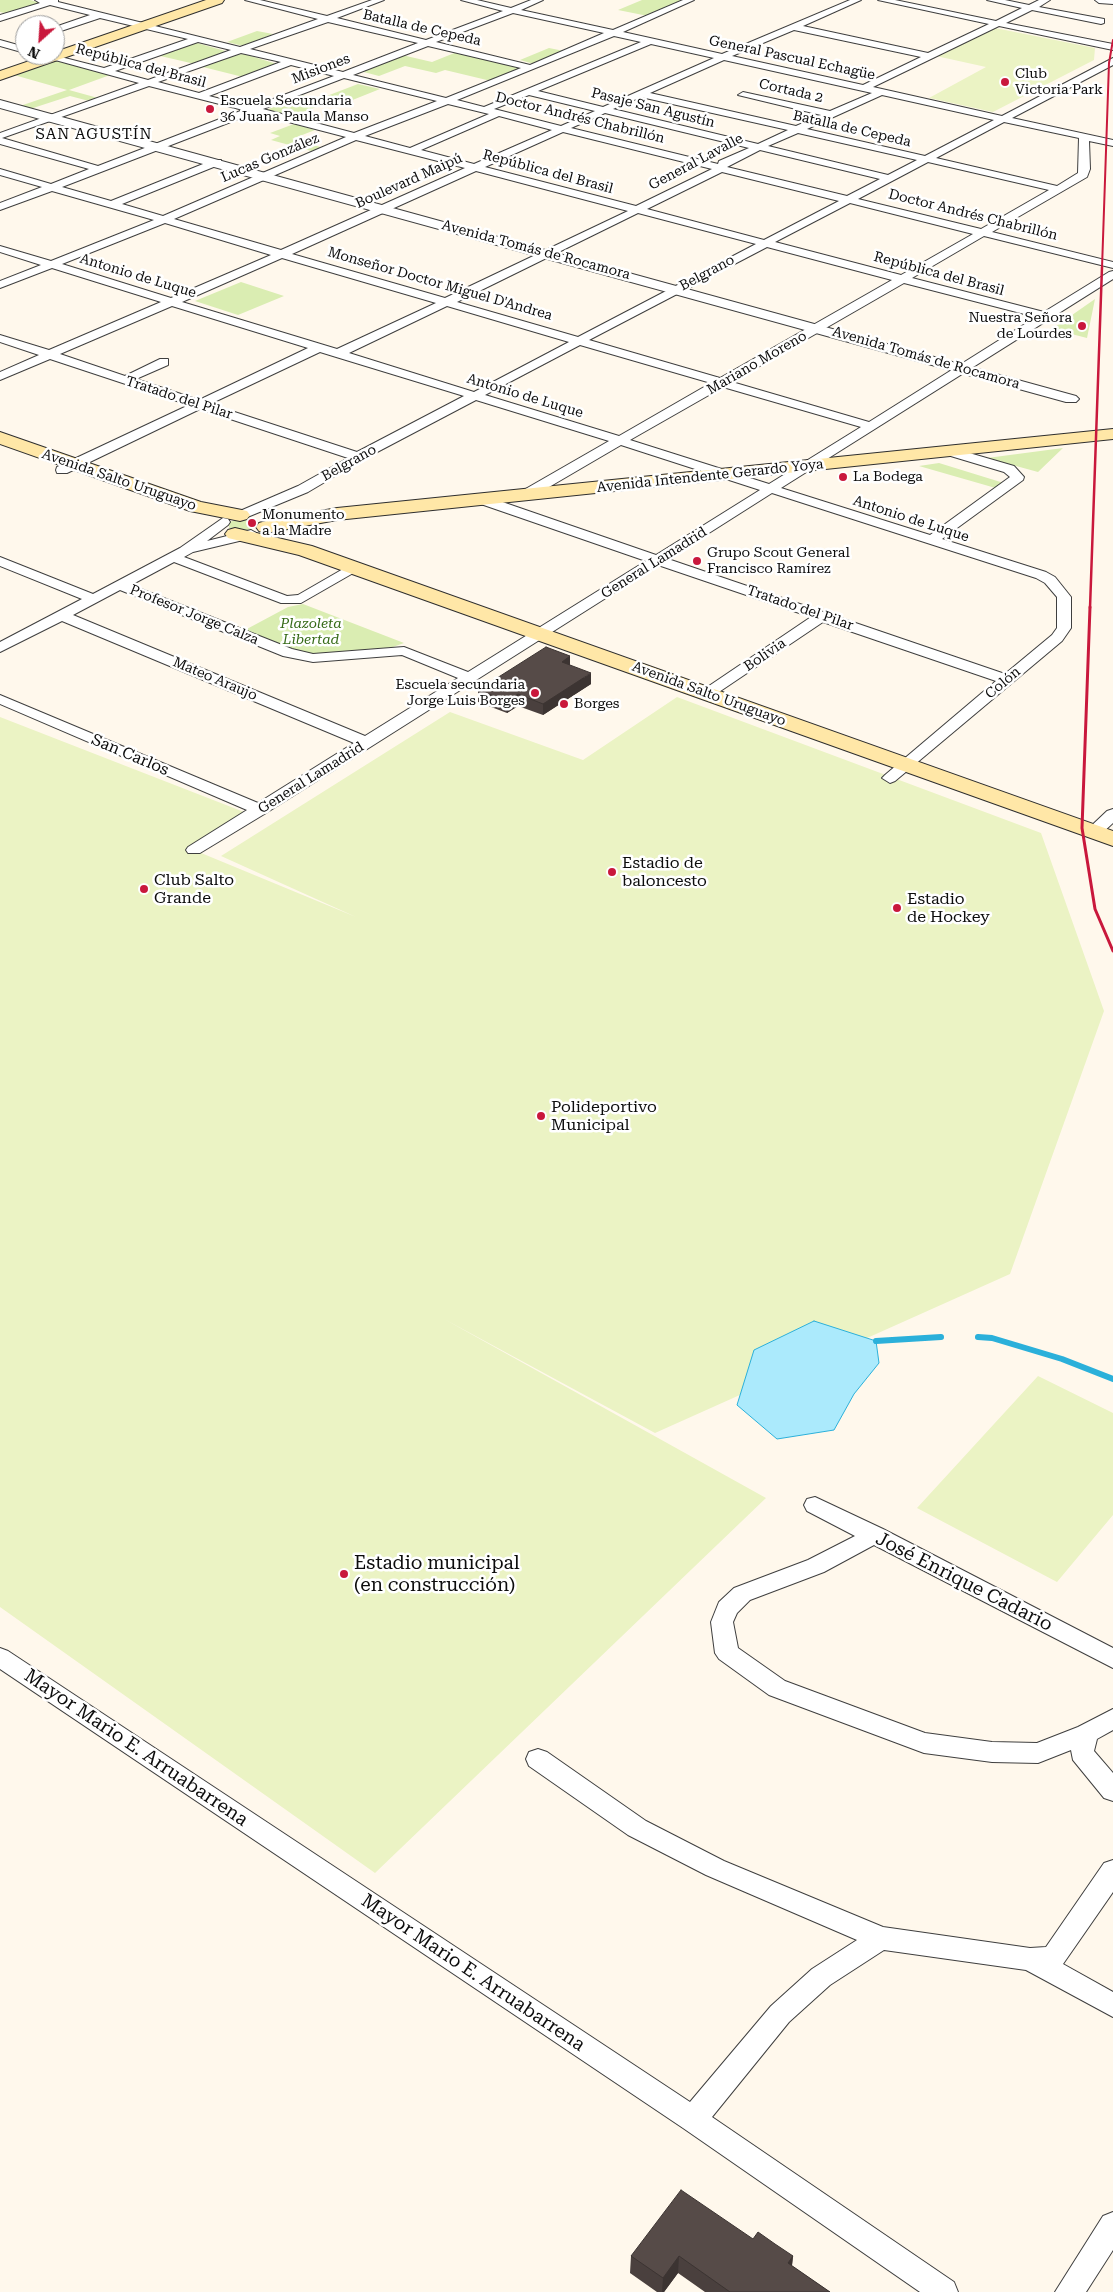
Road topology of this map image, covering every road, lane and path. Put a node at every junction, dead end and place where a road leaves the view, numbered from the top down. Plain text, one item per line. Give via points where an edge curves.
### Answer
1 (218, 0) edge
2 (229, 0) edge
3 (249, 0) edge
4 (380, 0) edge
5 (465, 0) edge
6 (539, 0) edge
7 (690, 0) edge
8 (857, 0) edge
9 (882, 0) edge
10 (991, 0) edge
11 (1046, 0) edge
12 (1100, 0) edge
13 (48, 1) edge
14 (1112, 2) dead end
15 (1031, 7) junction
16 (512, 10) junction
17 (99, 15) junction
18 (0, 18) edge
19 (327, 19) junction
20 (1101, 21) dead end
21 (997, 24) junction
22 (145, 26) junction
23 (65, 27) edge
24 (793, 27) junction
25 (611, 33) junction
26 (198, 39) junction
27 (650, 41) junction
28 (427, 43) junction
29 (1113, 47) edge
30 (65, 50) edge
31 (242, 50) junction
32 (928, 56) junction
33 (723, 57) junction
34 (65, 61) edge
35 (1113, 61) edge
36 (290, 62) junction
37 (26, 65) edge
38 (531, 68) junction
39 (106, 71) junction
40 (343, 75) junction
41 (0, 76) edge
42 (150, 83) junction
43 (864, 88) junction
44 (528, 92) junction
45 (881, 92) junction
46 (641, 94) junction
47 (743, 95) dead end
48 (199, 96) junction
49 (446, 101) junction
50 (0, 104) edge
51 (252, 110) junction
52 (485, 110) junction
53 (605, 110) junction
54 (499, 113) junction
55 (833, 115) junction
56 (52, 117) junction
57 (1003, 118) junction
58 (562, 129) junction
59 (798, 131) junction
60 (0, 136) edge
61 (356, 136) junction
62 (1084, 137) junction
63 (0, 141) edge
64 (1113, 143) edge
65 (157, 146) junction
66 (756, 147) junction
67 (411, 151) junction
68 (923, 160) junction
69 (217, 162) junction
70 (477, 168) junction
71 (722, 168) junction
72 (98, 169) junction
73 (0, 172) edge
74 (266, 175) junction
75 (889, 178) junction
76 (52, 187) junction
77 (1058, 189) junction
78 (848, 199) junction
79 (113, 204) junction
80 (0, 206) edge
81 (384, 208) junction
82 (638, 210) junction
83 (164, 220) junction
84 (982, 232) junction
85 (766, 243) junction
86 (0, 249) edge
87 (282, 254) junction
88 (548, 254) junction
89 (50, 265) junction
90 (1113, 265) edge
91 (1089, 273) junction
92 (1113, 274) edge
93 (903, 279) junction
94 (0, 285) edge
95 (677, 289) junction
96 (171, 302) junction
97 (448, 302) junction
98 (1046, 316) junction
99 (819, 328) junction
100 (0, 338) edge
101 (579, 340) junction
102 (318, 348) junction
103 (337, 354) junction
104 (50, 355) junction
105 (164, 362) dead end
106 (962, 369) junction
107 (0, 376) edge
108 (125, 380) junction
109 (724, 383) junction
110 (474, 396) junction
111 (1071, 399) dead end
112 (200, 404) junction
113 (871, 426) junction
114 (1113, 434) edge
115 (0, 438) edge
116 (621, 441) junction
117 (0, 448) edge
118 (948, 451) junction
119 (358, 457) junction
120 (810, 466) junction
121 (68, 467) junction
122 (723, 474) junction
123 (303, 489) junction
124 (771, 489) junction
125 (527, 494) junction
126 (480, 499) junction
127 (248, 524) junction
128 (931, 541) junction
129 (306, 550) junction
130 (185, 551) junction
131 (172, 557) junction
132 (659, 559) junction
133 (0, 561) edge
134 (355, 568) junction
135 (1041, 575) joint
136 (119, 585) junction
137 (93, 599) junction
138 (62, 616) junction
139 (822, 616) junction
140 (541, 633) junction
141 (0, 648) edge
142 (470, 678) junction
143 (1007, 680) junction
144 (708, 693) junction
145 (0, 699) edge
146 (368, 743) junction
147 (898, 771) junction
148 (260, 810) junction
149 (1113, 814) edge
150 (1103, 836) edge
151 (194, 850) dead end
152 (815, 1506) dead end
153 (875, 1535) junction
154 (0, 1657) edge
155 (1113, 1659) edge
156 (1113, 1719) edge
157 (1086, 1734) junction
158 (538, 1759) dead end
159 (1113, 1791) edge
160 (1113, 1871) edge
161 (881, 1938) junction
162 (1030, 1959) junction
163 (1113, 2005) edge
164 (693, 2119) junction
165 (1113, 2224) edge
166 (944, 2292) edge
167 (1070, 2292) edge

1 - 22 main road
2 - 22 main road
3 - 19 street, Batalla de Cepeda
4 - 19 street
5 - 16 street, General Pascual Echagüe
6 - 16 street, Misiones
7 - 25 street, Lucas González
8 - 24 street, Boulevard Maipú
9 - 21 street
10 - 15 street
11 - 15 street
12 - 14 street
13 - 17 street, Doctor Andrés Chabrillón
13 - 18 street
15 - 20 street
15 - 21 street
16 - 25 street, General Pascual Echagüe
16 - 28 street, Misiones
17 - 22 street, Doctor Andrés Chabrillón
17 - 23 street
19 - 28 street, Batalla de Cepeda
19 - 31 street
21 - 29 street
21 - 32 street
22 - 26 street, Doctor Andrés Chabrillón
22 - 30 main road
24 - 32 street
24 - 33 street, Boulevard Maipú
25 - 27 street, General Pascual Echagüe
25 - 38 street, Lucas González
26 - 31 street, Doctor Andrés Chabrillón
26 - 39 street
27 - 33 street, General Pascual Echagüe
27 - 44 street
28 - 38 street, Batalla de Cepeda
28 - 40 street, Misiones
31 - 36 street, Doctor Andrés Chabrillón
31 - 42 street
32 - 43 street
33 - 43 street, General Pascual Echagüe
33 - 46 street, Boulevard Maipú
34 - 39 street, República del Brasil
35 - 57 street, Belgrano
36 - 40 street, Doctor Andrés Chabrillón
36 - 48 street
37 - 41 main road
38 - 49 street, Lucas González
39 - 42 street, República del Brasil
40 - 49 street, Doctor Andrés Chabrillón
40 - 51 street, Misiones
42 - 48 street, República del Brasil
42 - 56 street
43 - 45 street, General Pascual Echagüe
44 - 52 street
44 - 53 street, Pasaje San Agustín
45 - 55 street, General Lavalle
45 - 57 street, General Pascual Echagüe
46 - 53 street, Boulevard Maipú
46 - 59 street, Batalla de Cepeda
47 - 55 street, Cortada 2
48 - 51 street, República del Brasil
49 - 52 street, Doctor Andrés Chabrillón
49 - 61 street, Lucas González
50 - 56 street, Avenida Tomás de Rocamora
51 - 61 street, República del Brasil
51 - 65 street, Misiones
52 - 54 street, Doctor Andrés Chabrillón
53 - 58 street, Boulevard Maipú
53 - 66 street, Pasaje San Agustín
54 - 58 street, Doctor Andrés Chabrillón
54 - 67 street
55 - 59 street, General Lavalle
56 - 60 street
56 - 65 street, Avenida Tomás de Rocamora
57 - 62 street, General Pascual Echagüe
57 - 68 street, Belgrano
58 - 70 street, Boulevard Maipú
58 - 71 street, Doctor Andrés Chabrillón
59 - 66 street, General Lavalle
59 - 68 street, Batalla de Cepeda
61 - 67 street, República del Brasil
61 - 74 street, Lucas González
62 - 64 street, General Pascual Echagüe
62 - 77 street, Mariano Moreno via 1086,169 1083,175
63 - 72 street
65 - 69 street, Avenida Tomás de Rocamora
65 - 72 street, Misiones
66 - 71 street, General Lavalle via 723,163
66 - 75 street, Pasaje San Agustín
67 - 70 street, República del Brasil
68 - 75 street, Belgrano
68 - 77 street, Batalla de Cepeda
69 - 74 street, Avenida Tomás de Rocamora
69 - 79 street
70 - 81 street, Boulevard Maipú
70 - 82 street, República del Brasil
71 - 78 street, Doctor Andrés Chabrillón
71 - 82 street, General Lavalle
72 - 76 street, Misiones
73 - 76 street, Monseñor Doctor Miguel D'Andrea
74 - 81 street, Avenida Tomás de Rocamora
74 - 83 street, Lucas González
75 - 78 street, Belgrano
76 - 79 street, Monseñor Doctor Miguel D'Andrea
76 - 80 street, Misiones
77 - 84 street, Mariano Moreno
78 - 84 street, Doctor Andrés Chabrillón
78 - 85 street, Belgrano
79 - 83 street, Monseñor Doctor Miguel D'Andrea
81 - 87 street, Boulevard Maipú
81 - 88 street, Avenida Tomás de Rocamora
82 - 85 street, República del Brasil
82 - 88 street, General Lavalle
83 - 87 street, Monseñor Doctor Miguel D'Andrea
83 - 89 street, Lucas González
84 - 91 street, Doctor Andrés Chabrillón
84 - 93 street, Mariano Moreno
85 - 93 street, República del Brasil
85 - 95 street, Belgrano
86 - 89 street, Antonio de Luque
87 - 96 street, Boulevard Maipú
87 - 97 street, Monseñor Doctor Miguel D'Andrea
88 - 95 street, Avenida Tomás de Rocamora
88 - 97 street, General Lavalle
89 - 94 street, Lucas González
89 - 96 street, Antonio de Luque
90 - 91 street, Doctor Andrés Chabrillón
91 - 92 street, General Lamadrid
91 - 98 street, General Lamadrid
93 - 98 street, República del Brasil
93 - 99 street, Mariano Moreno
95 - 99 street, Avenida Tomás de Rocamora
95 - 101 street, Belgrano
96 - 102 street, Antonio de Luque
96 - 104 street, Boulevard Maipú
97 - 101 street, Monseñor Doctor Miguel D'Andrea
97 - 103 street, General Lavalle
98 - 106 street, General Lamadrid
99 - 106 street, Avenida Tomás de Rocamora
99 - 109 street, Mariano Moreno
100 - 104 street, Tratado del Pilar
101 - 109 street, Monseñor Doctor Miguel D'Andrea
101 - 110 street, Belgrano
102 - 103 street, Antonio de Luque
102 - 112 street
103 - 110 street, Antonio de Luque
104 - 107 street, Boulevard Maipú
104 - 108 street, Tratado del Pilar
105 - 108 street
106 - 111 street, Avenida Tomás de Rocamora
106 - 113 street, General Lamadrid
108 - 112 street, Tratado del Pilar
109 - 113 street, Monseñor Doctor Miguel D'Andrea
109 - 116 street, Mariano Moreno
110 - 116 street, Antonio de Luque
110 - 119 street, Belgrano
112 - 119 street, Tratado del Pilar
112 - 121 street
113 - 120 street, General Lamadrid
114 - 118 main road, Avenida Intendente Gerardo Yoya
115 - 121 main road, Avenida Salto Uruguayo
116 - 122 street, Antonio de Luque
116 - 125 street, Mariano Moreno
117 - 121 main road, Avenida Salto Uruguayo
118 - 120 main road, Avenida Intendente Gerardo Yoya
118 - 128 street via 1009,469 1018,477
119 - 123 street, Belgrano
120 - 122 main road, Avenida Intendente Gerardo Yoya
120 - 124 street, General Lamadrid
121 - 127 main road, Avenida Salto Uruguayo
121 - 127 main road, Avenida Salto Uruguayo
122 - 124 street, Antonio de Luque
122 - 125 main road, Avenida Intendente Gerardo Yoya
123 - 127 street, Belgrano
123 - 127 street, Belgrano
124 - 128 street, Antonio de Luque
124 - 132 street, General Lamadrid
125 - 126 main road, Avenida Intendente Gerardo Yoya
126 - 127 main road, Avenida Intendente Gerardo Yoya
126 - 132 street, Tratado del Pilar
127 - 129 main road, Avenida Salto Uruguayo
127 - 129 main road, Avenida Salto Uruguayo
127 - 130 street, Belgrano
127 - 130 street, Belgrano
128 - 135 street, Antonio de Luque
129 - 134 main road, Avenida Salto Uruguayo
130 - 131 street, Belgrano
131 - 134 street via 286,600 301,599
131 - 136 street, Belgrano
132 - 139 street, Tratado del Pilar
132 - 140 street, General Lamadrid
133 - 137 street
134 - 140 main road, Avenida Salto Uruguayo
135 - 143 street, Colón via 1050,580 1064,597 1064,628 1057,638
136 - 137 street, Belgrano
136 - 142 street, Profesor Jorge Calza via 288,653 312,658 404,651
137 - 138 street, Belgrano
138 - 141 street, Belgrano
138 - 146 street, Mateo Araujo
139 - 143 street, Tratado del Pilar
139 - 144 street, Bolivia
140 - 142 street, General Lamadrid
140 - 144 main road, Avenida Salto Uruguayo
142 - 146 street, General Lamadrid
143 - 147 street, Colón
144 - 147 main road, Avenida Salto Uruguayo
145 - 148 street, San Carlos
146 - 148 street, General Lamadrid
147 - 150 main road, Avenida Salto Uruguayo
148 - 151 street, General Lamadrid
149 - 150 street
152 - 153 street, José Enrique Cadario
153 - 155 street, José Enrique Cadario
153 - 157 street via 816,1566 742,1594 727,1608 722,1622 727,1653 777,1688 924,1743 992,1752 1038,1753
154 - 164 street, Mayor Mario E. Arruabarrena
156 - 157 street
157 - 159 street via 1082,1753
158 - 161 street via 637,1828 715,1868
160 - 162 street via 1053,1958
161 - 162 street
161 - 164 street via 821,1977 780,2014
162 - 163 street
164 - 166 street, Mayor Mario E. Arruabarrena
165 - 167 street

